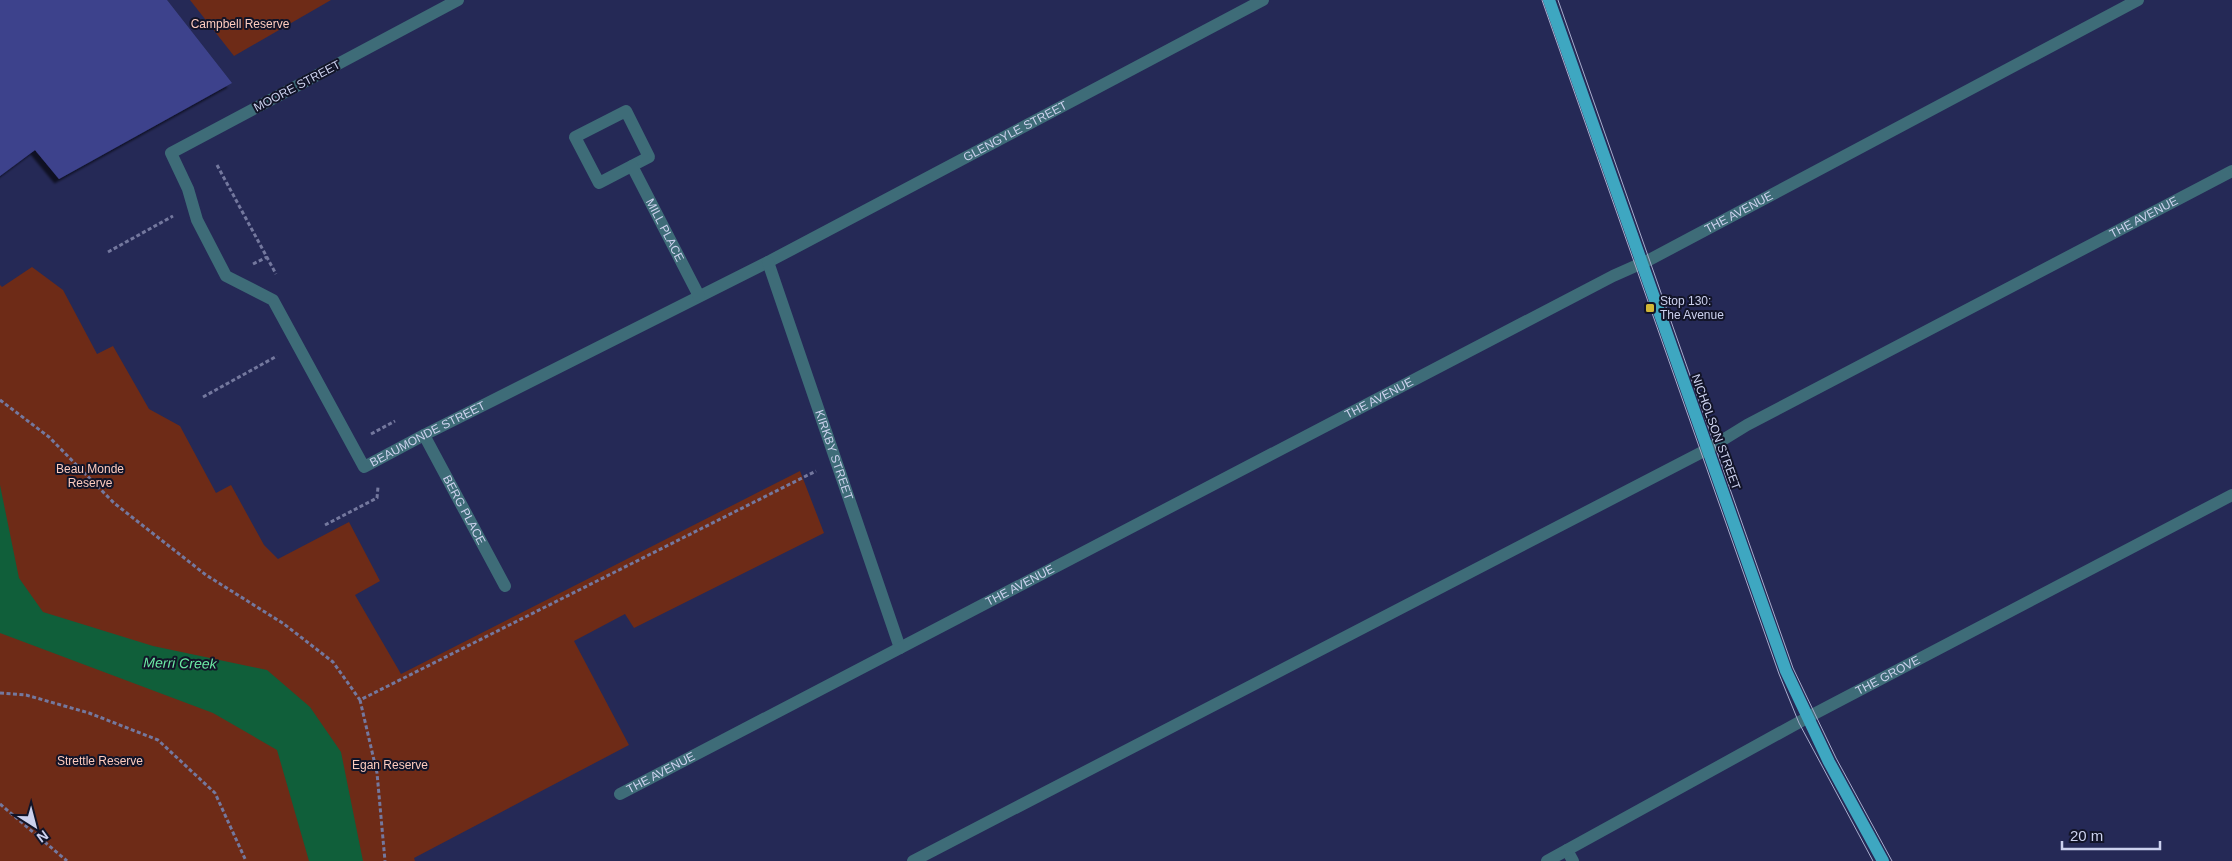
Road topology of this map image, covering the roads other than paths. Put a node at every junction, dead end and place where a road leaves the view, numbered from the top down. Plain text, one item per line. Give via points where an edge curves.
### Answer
1 (458, 0) edge
2 (1263, 0) edge
3 (1549, 0) edge
4 (2138, 0) edge
5 (632, 166) junction
6 (2232, 171) edge
7 (188, 189) joint
8 (768, 262) junction
9 (1642, 263) junction
10 (699, 296) junction
11 (424, 435) junction
12 (1708, 449) junction
13 (2232, 495) edge
14 (505, 586) dead end
15 (900, 648) junction
16 (1807, 718) junction
17 (620, 794) dead end
18 (1570, 856) edge
19 (913, 861) edge
20 (1546, 861) edge
21 (1883, 861) edge

1 - 7 street, MOORE STREET via 171,153
2 - 8 street, GLENGYLE STREET
3 - 9 main road, NICHOLSON STREET
4 - 9 street, THE AVENUE
5 - 5 street via 598,184 574,137 626,111 649,157
5 - 10 street, MILL PLACE
6 - 12 street, THE AVENUE via 1747,425
7 - 11 street, BEAUMONDE STREET via 197,220 226,276 273,300 364,467
8 - 10 street, BEAUMONDE STREET
8 - 15 street, KIRKBY STREET
9 - 12 main road, NICHOLSON STREET
9 - 15 street, THE AVENUE
10 - 11 street, BEAUMONDE STREET
11 - 14 street, BERG PLACE
12 - 16 main road, NICHOLSON STREET via 1786,671
12 - 19 street, THE AVENUE
13 - 16 street, THE GROVE
15 - 17 street, THE AVENUE
16 - 18 street, THE GROVE
16 - 21 main road, NICHOLSON STREET
18 - 20 street, THE GROVE

